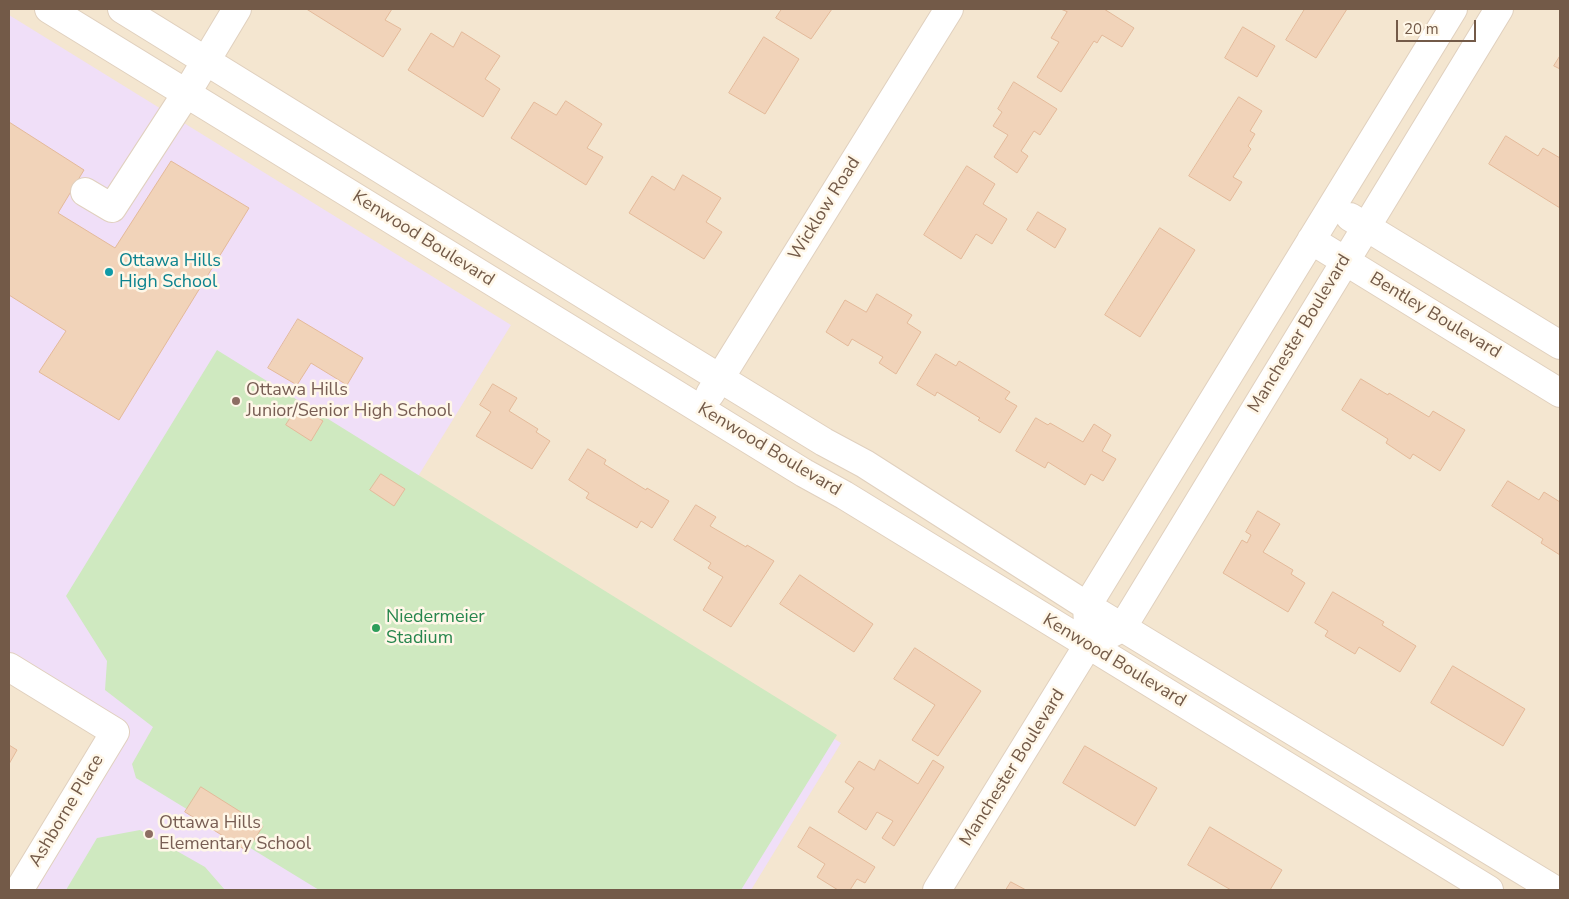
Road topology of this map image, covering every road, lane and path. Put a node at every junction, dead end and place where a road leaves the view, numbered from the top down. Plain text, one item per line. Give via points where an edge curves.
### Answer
1 (49, 9) edge
2 (122, 9) edge
3 (237, 9) edge
4 (950, 9) edge
5 (1453, 9) edge
6 (1499, 9) edge
7 (205, 60) junction
8 (186, 94) junction
9 (85, 192) dead end
10 (1332, 206) junction
11 (1365, 226) junction
12 (1310, 240) junction
13 (1344, 261) junction
14 (1560, 345) edge
15 (719, 377) junction
16 (1560, 392) edge
17 (701, 409) junction
18 (1087, 606) junction
19 (1122, 628) junction
20 (1088, 645) junction
21 (9, 668) edge
22 (19, 890) edge
23 (937, 890) edge
24 (1489, 890) edge
25 (1555, 890) edge

1 - 8 street, Kenwood Boulevard
2 - 7 street, Kenwood Boulevard
3 - 7 street
4 - 15 street, Wicklow Road
5 - 10 street
6 - 11 street, Manchester Boulevard
7 - 8 street
7 - 15 street, Kenwood Boulevard
8 - 9 street via 112,208
8 - 17 street, Kenwood Boulevard
10 - 11 street
10 - 12 street
11 - 13 street, Manchester Boulevard
11 - 14 street
12 - 13 street, Bentley Boulevard
12 - 18 street
13 - 16 street, Bentley Boulevard
13 - 19 street, Manchester Boulevard
15 - 17 street, Wicklow Road
15 - 18 street, Kenwood Boulevard via 865,464
17 - 20 street, Kenwood Boulevard
18 - 19 street, Kenwood Boulevard
18 - 20 street
19 - 20 street
19 - 25 street, Kenwood Boulevard
20 - 23 street, Manchester Boulevard
20 - 24 street, Kenwood Boulevard
21 - 22 street, Ashborne Place via 115,732

